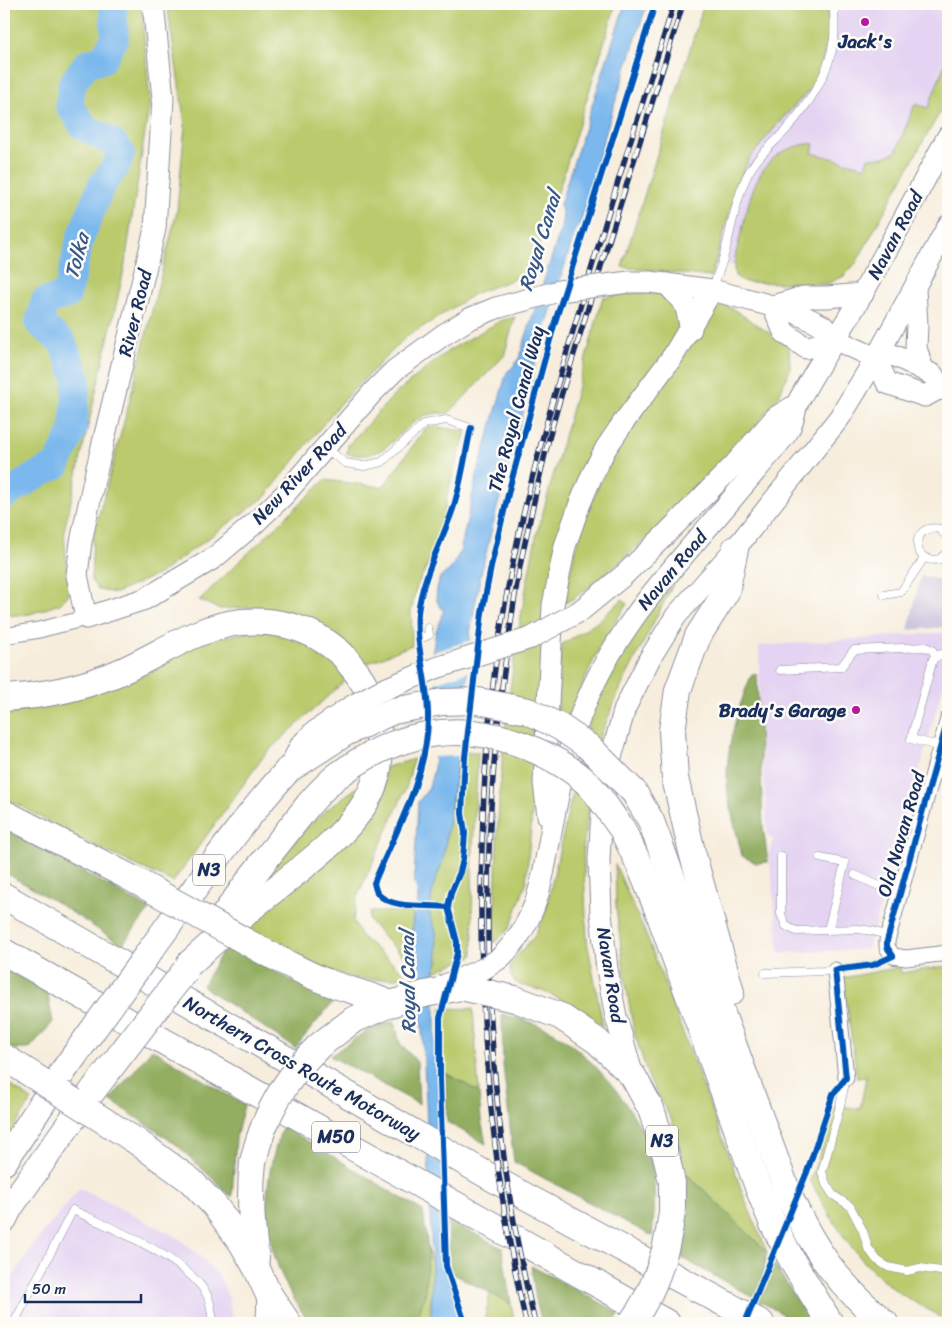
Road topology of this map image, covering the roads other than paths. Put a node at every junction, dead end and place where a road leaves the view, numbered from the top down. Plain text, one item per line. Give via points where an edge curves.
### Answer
1 (153, 4) edge
2 (834, 4) edge
3 (948, 136) edge
4 (948, 226) edge
5 (667, 284) junction
6 (915, 289) junction
7 (712, 290) junction
8 (863, 294) junction
9 (772, 306) junction
10 (691, 329) junction
11 (834, 339) junction
12 (876, 358) junction
13 (923, 370) junction
14 (944, 390) edge
15 (796, 405) junction
16 (471, 428) dead end
17 (326, 448) junction
18 (948, 538) edge
19 (735, 550) junction
20 (948, 551) edge
21 (924, 558) junction
22 (884, 595) dead end
23 (86, 618) junction
24 (428, 628) dead end
25 (4, 636) edge
26 (418, 639) dead end
27 (936, 656) junction
28 (948, 656) edge
29 (780, 670) dead end
30 (4, 698) edge
31 (948, 719) edge
32 (945, 743) edge
33 (288, 770) junction
34 (4, 813) edge
35 (550, 833) junction
36 (780, 856) dead end
37 (820, 858) dead end
38 (855, 875) dead end
39 (901, 892) junction
40 (4, 896) edge
41 (828, 930) junction
42 (888, 936) junction
43 (4, 952) edge
44 (948, 953) edge
45 (893, 956) junction
46 (187, 967) junction
47 (835, 970) junction
48 (765, 973) dead end
49 (405, 999) junction
50 (4, 1057) edge
51 (633, 1076) junction
52 (846, 1078) joint
53 (750, 1088) junction
54 (4, 1162) edge
55 (4, 1219) edge
56 (257, 1269) junction
57 (948, 1272) edge
58 (268, 1293) junction
59 (825, 1314) edge
60 (14, 1323) edge
61 (213, 1323) edge
62 (267, 1323) edge
63 (288, 1323) edge
64 (631, 1323) edge
65 (667, 1323) edge
66 (761, 1323) edge
67 (885, 1323) edge

1 - 23 main road, River Road via 162,98 155,229 81,542 77,575
2 - 7 lane via 834,36 828,66 810,98 746,178
3 - 8 main road, Navan Road
4 - 6 main road, Navan Road
5 - 7 main road
5 - 10 main road via 685,304
5 - 17 main road, New River Road, bridge via 629,282 559,291 469,319 395,370
6 - 12 main road, Navan Road
6 - 13 main road via 916,348
7 - 9 main road
7 - 10 main road
8 - 9 main road via 803,297
8 - 11 main road, Navan Road
9 - 11 main road via 795,312 824,326
10 - 35 main road via 606,448 579,506 565,546 553,605 544,782
11 - 12 main road
11 - 15 main road, Navan Road
12 - 13 main road via 893,355
12 - 14 main road via 887,383 924,396
12 - 19 main road, Navan Road via 840,417
13 - 14 main road via 933,375
15 - 33 main road, bridge via 776,417 666,534 624,575 580,611 531,638 436,668 352,706 313,733 301,745
15 - 35 main road, Navan Road via 789,429 647,598 605,659 573,736
16 - 17 lane via 446,420 424,424 382,462 364,466 345,462
17 - 23 main road, New River Road via 285,494 214,558 145,599
18 - 21 lane via 940,529 925,530 917,544
19 - 51 main road, Navan Road via 676,616 650,658 625,708 606,775 599,859 601,914 616,1018
19 - 53 highway via 726,592 698,636 678,690 672,731 675,778 692,852 738,1016
20 - 21 lane via 940,559
21 - 22 lane via 901,592
23 - 25 street
24 - 26 lane via 429,635
27 - 28 lane
27 - 29 lane via 926,647 854,650 841,667
27 - 32 lane via 931,663 911,739 931,744
30 - 46 highway via 37,696 78,687 211,629 241,622 277,622 308,631 339,651 355,671 369,695 380,743 377,772 370,794 352,821 312,860
31 - 32 street, Old Navan Road
32 - 39 street, Old Navan Road
33 - 53 highway, bridge via 345,733 393,711 442,702 478,701 528,711 560,727 589,747 634,792 651,821
33 - 54 highway, N3, bridge via 267,792 152,948 64,1070
34 - 49 highway, bridge via 325,982 358,993
35 - 49 main road, Navan Road, bridge via 535,906 512,946 500,958 470,975
36 - 41 lane via 781,914 786,926 796,931
37 - 41 lane via 846,863
38 - 39 lane
39 - 42 street, Old Navan Road
40 - 66 highway, Northern Cross Route Motorway / M50 via 499,1182
41 - 42 lane via 866,930
42 - 45 street via 887,947
43 - 65 highway, M50
44 - 45 street via 906,958
45 - 47 lane via 873,965
46 - 55 highway, bridge via 94,1089
46 - 59 highway, bridge via 310,803 336,777 365,758 408,739 433,733 473,732 506,739 548,755 586,781 622,829 659,913 773,1224
47 - 48 lane
47 - 52 street
49 - 51 highway, N3, bridge via 461,987 515,999 560,1016 597,1042
49 - 56 highway, N3, bridge via 353,1020 320,1045 286,1084 269,1114 253,1162 250,1191
50 - 56 highway, bridge via 136,1141 190,1180 216,1206
51 - 64 highway, N3, bridge via 651,1109 667,1159 672,1183 672,1212 654,1287
52 - 57 lane via 822,1172 826,1184 833,1195 850,1206 868,1248 877,1260 888,1267 907,1271 920,1268
53 - 67 highway via 789,1196 815,1248 834,1274
56 - 58 highway, N3
58 - 62 main road
58 - 63 highway, N3
60 - 61 lane via 73,1210 153,1248 180,1268 207,1294

